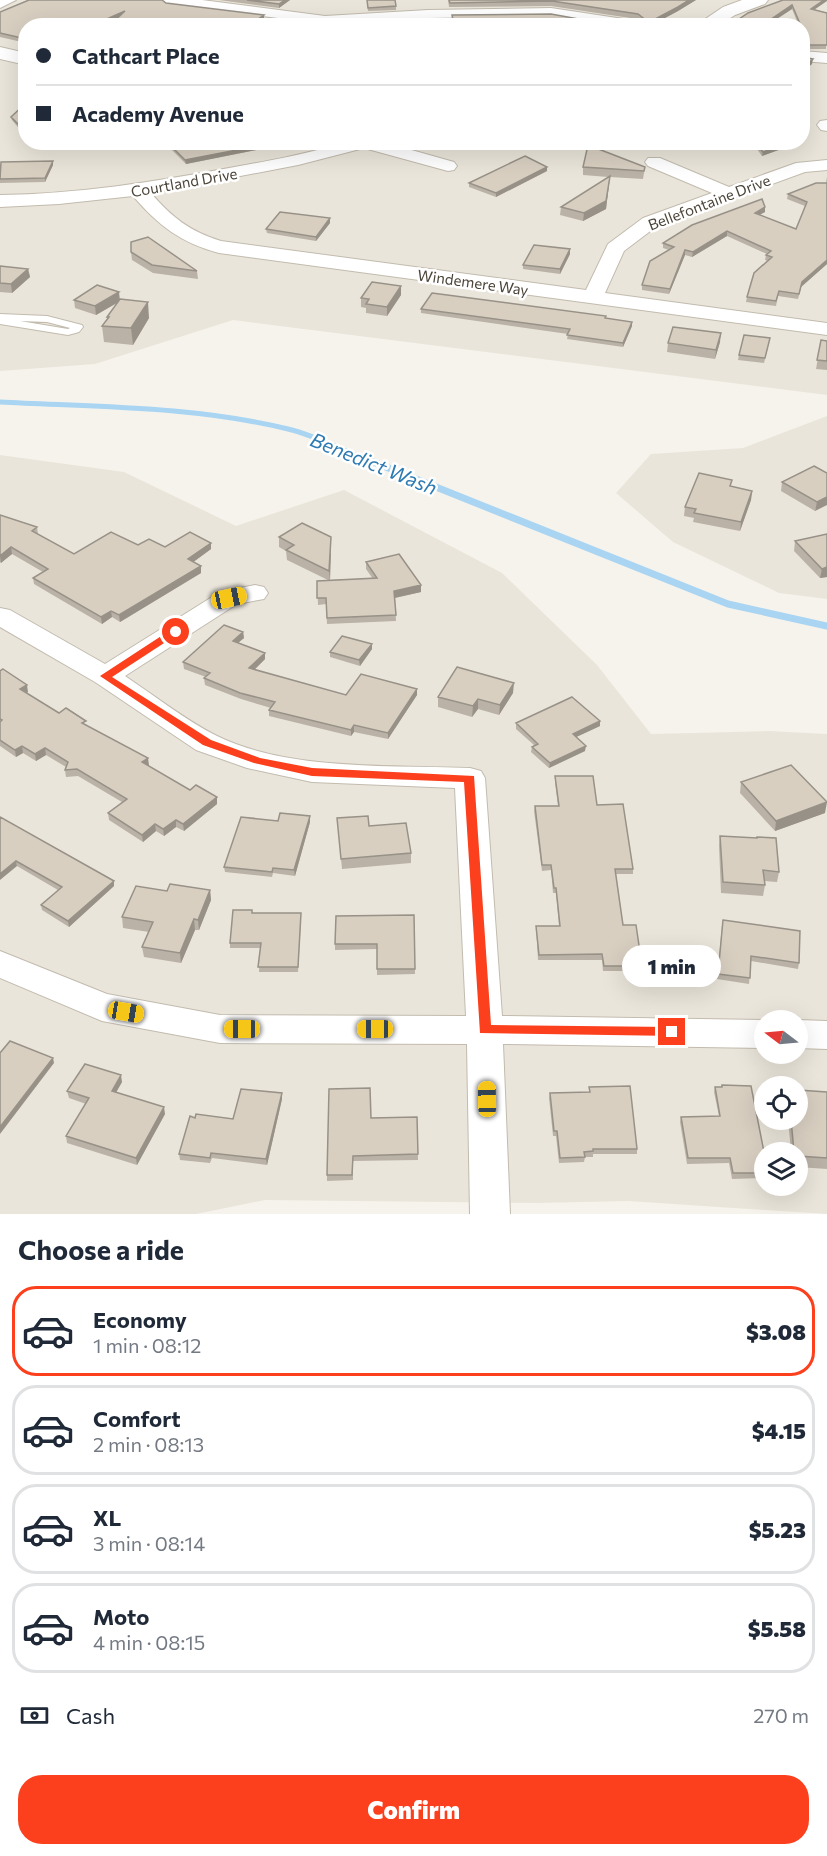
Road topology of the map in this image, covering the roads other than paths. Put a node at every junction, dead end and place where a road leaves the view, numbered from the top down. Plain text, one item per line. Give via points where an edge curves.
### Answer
1 (9, 0) edge
2 (167, 0) edge
3 (735, 0) edge
4 (759, 0) edge
5 (221, 3) edge
6 (0, 4) edge
7 (426, 7) edge
8 (313, 18) edge
9 (341, 18) edge
10 (588, 18) edge
11 (698, 18) edge
12 (718, 18) edge
13 (0, 53) edge
14 (18, 57) edge
15 (810, 57) edge
16 (827, 58) edge
17 (0, 61) edge
18 (18, 64) edge
19 (339, 150) edge
20 (390, 150) edge
21 (654, 162) dead end
22 (827, 165) edge
23 (448, 166) dead end
24 (139, 191) junction
25 (729, 194) junction
26 (0, 201) edge
27 (593, 298) junction
28 (0, 319) edge
29 (827, 328) edge
30 (255, 592) dead end
31 (0, 616) edge
32 (105, 676) junction
33 (0, 964) edge
34 (485, 1030) junction
35 (754, 1034) edge
36 (808, 1034) edge
37 (827, 1035) edge
38 (490, 1214) edge

1 - 6 street
2 - 5 street
3 - 11 street
4 - 12 street
5 - 8 street
7 - 9 street
7 - 10 street via 551,12
13 - 14 street
15 - 16 street
17 - 18 street
19 - 24 street, Courtland Drive
20 - 23 street
21 - 25 street
22 - 25 street, Bellefontaine Drive via 802,167
24 - 26 street, Courtland Drive
24 - 27 street, Windemere Way via 177,232 219,247
25 - 27 street, Bellefontaine Drive via 650,222 629,236 615,248
27 - 29 street, Windemere Way
28 - 28 lane via 68,332 78,327 47,319
30 - 32 street via 229,598
31 - 32 street
32 - 34 street via 207,743 258,761 312,772 470,778
33 - 34 street via 102,1007 220,1029
34 - 35 street
34 - 38 street
36 - 37 street

